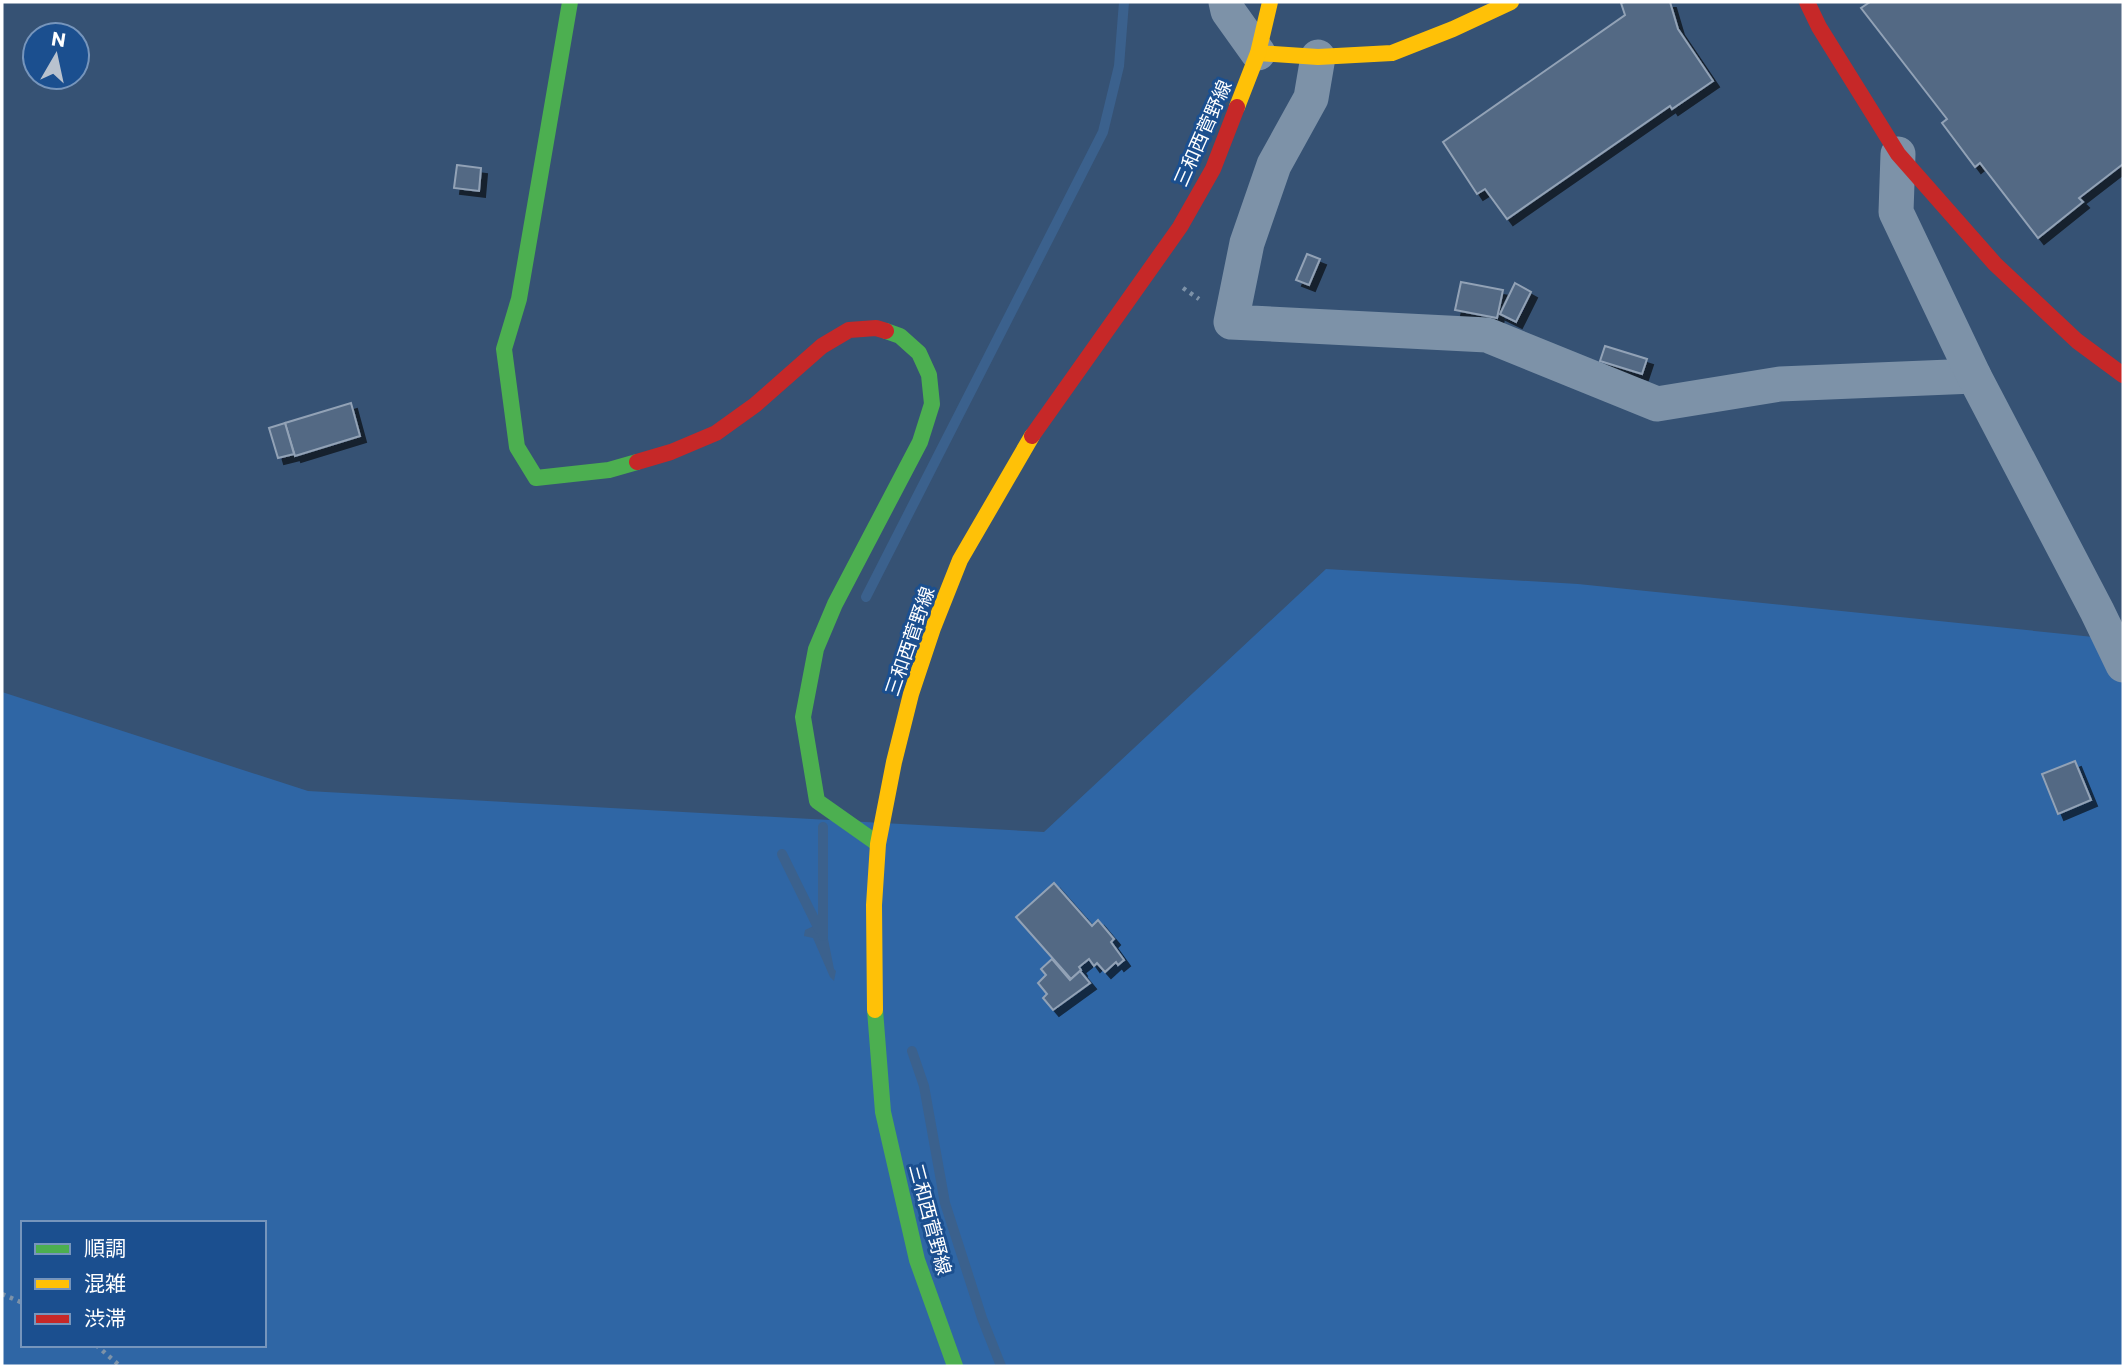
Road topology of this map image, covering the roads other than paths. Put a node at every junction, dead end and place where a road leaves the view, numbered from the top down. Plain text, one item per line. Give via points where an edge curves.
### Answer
1 (569, 2) edge
2 (1226, 2) edge
3 (1270, 2) edge
4 (1511, 2) edge
5 (1807, 2) edge
6 (1258, 53) junction
7 (1318, 57) junction
8 (1898, 154) junction
9 (2123, 375) edge
10 (1974, 376) junction
11 (2123, 665) edge
12 (878, 844) junction
13 (955, 1366) edge

1 - 12 street via 519,299 504,349 517,447 536,478 609,470 716,433 822,346 849,330 876,328 900,336 919,353 929,375 932,404 920,442 835,604 816,649 803,717 817,801
2 - 6 street
3 - 6 street, 三和西菅野線
4 - 7 street via 1392,53
5 - 8 street
6 - 7 street
6 - 12 street, 三和西菅野線 via 1213,169 1180,227 1032,436 960,560 911,694
7 - 10 street via 1311,98 1274,165 1247,243 1231,322 1487,335 1657,404 1780,384
8 - 9 street via 1995,264 2077,341
8 - 10 street via 1896,212
10 - 11 street
12 - 13 street, 三和西菅野線 via 874,1004 883,1112 917,1260

